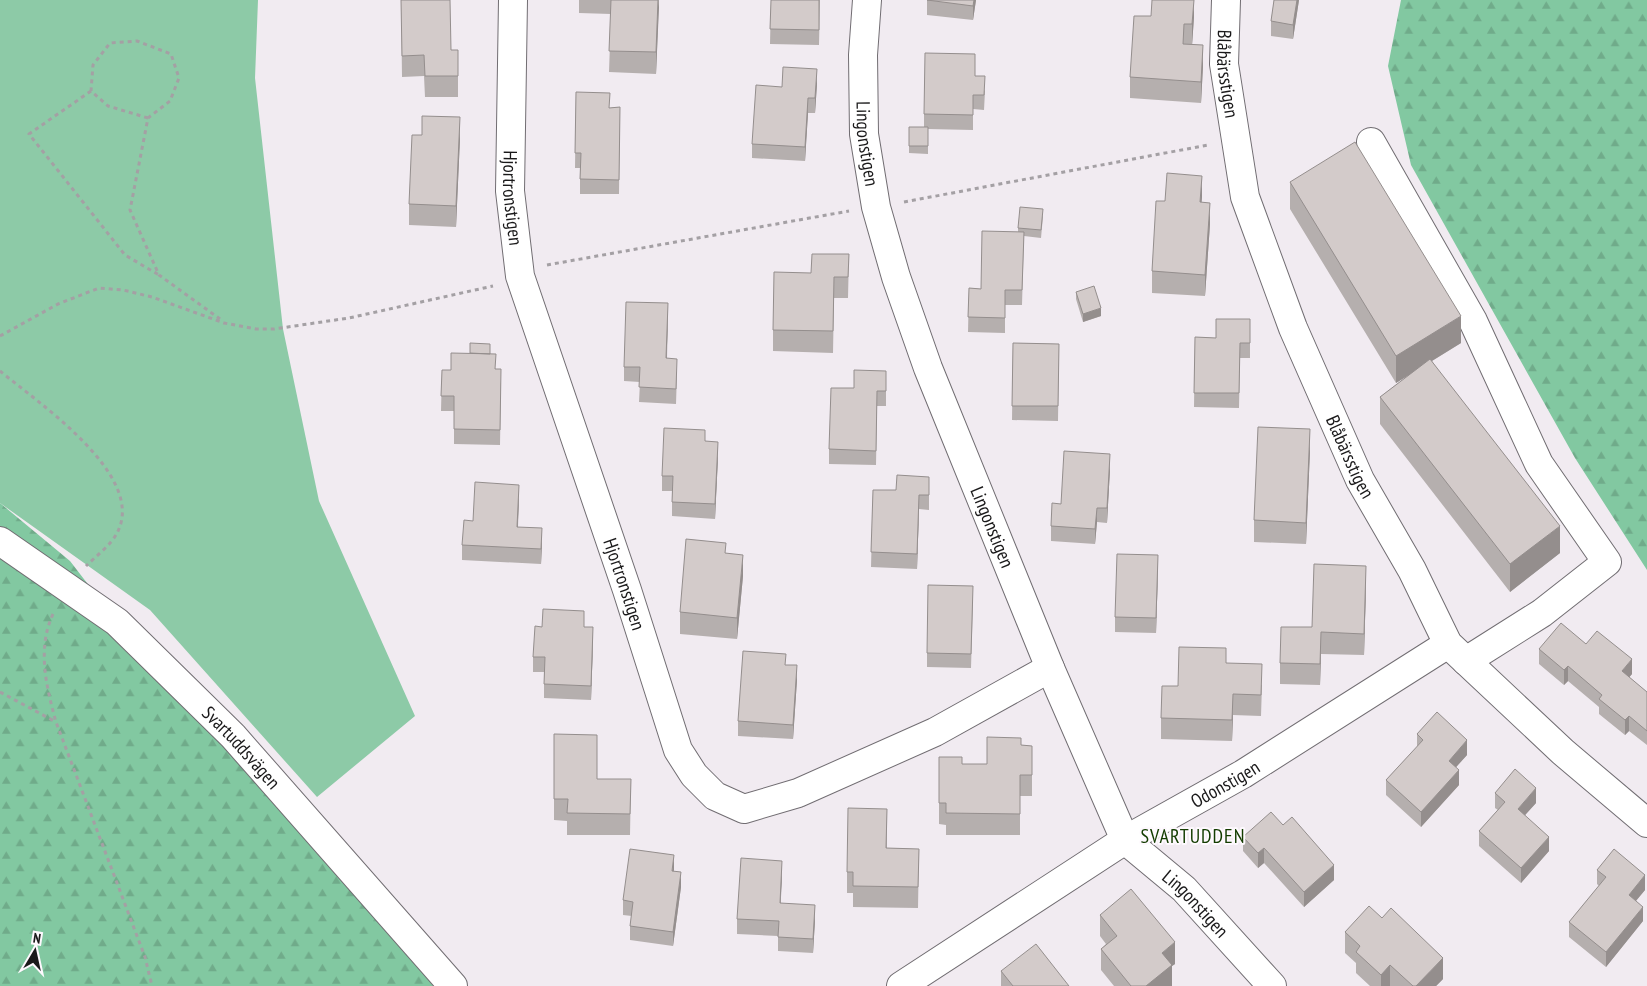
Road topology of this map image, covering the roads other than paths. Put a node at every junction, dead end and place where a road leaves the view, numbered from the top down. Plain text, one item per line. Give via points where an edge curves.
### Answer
1 (513, 0) edge
2 (867, 0) edge
3 (1226, 0) edge
4 (1371, 142) dead end
5 (0, 541) edge
6 (1457, 652) junction
7 (1050, 668) junction
8 (1647, 823) edge
9 (1125, 840) junction
10 (453, 986) edge
11 (901, 986) edge
12 (1272, 986) edge

1 - 7 street, Hjortronstigen via 510,191 520,276 678,750 694,775 715,796 744,809 798,793 935,732
2 - 7 street, Lingonstigen via 863,55 864,134 876,207 928,368
3 - 6 street, Blåbärsstigen via 1224,64 1245,197 1293,328 1360,480
4 - 6 street, Odonstigen via 1473,321 1538,464 1607,562 1542,613
5 - 10 street, Svartuddsvägen via 117,622 138,642 233,736
6 - 8 street, Blåbärsstigen via 1563,752
6 - 9 street, Odonstigen
7 - 9 street, Lingonstigen
9 - 11 street, Odonstigen
9 - 12 street, Lingonstigen via 1184,889

